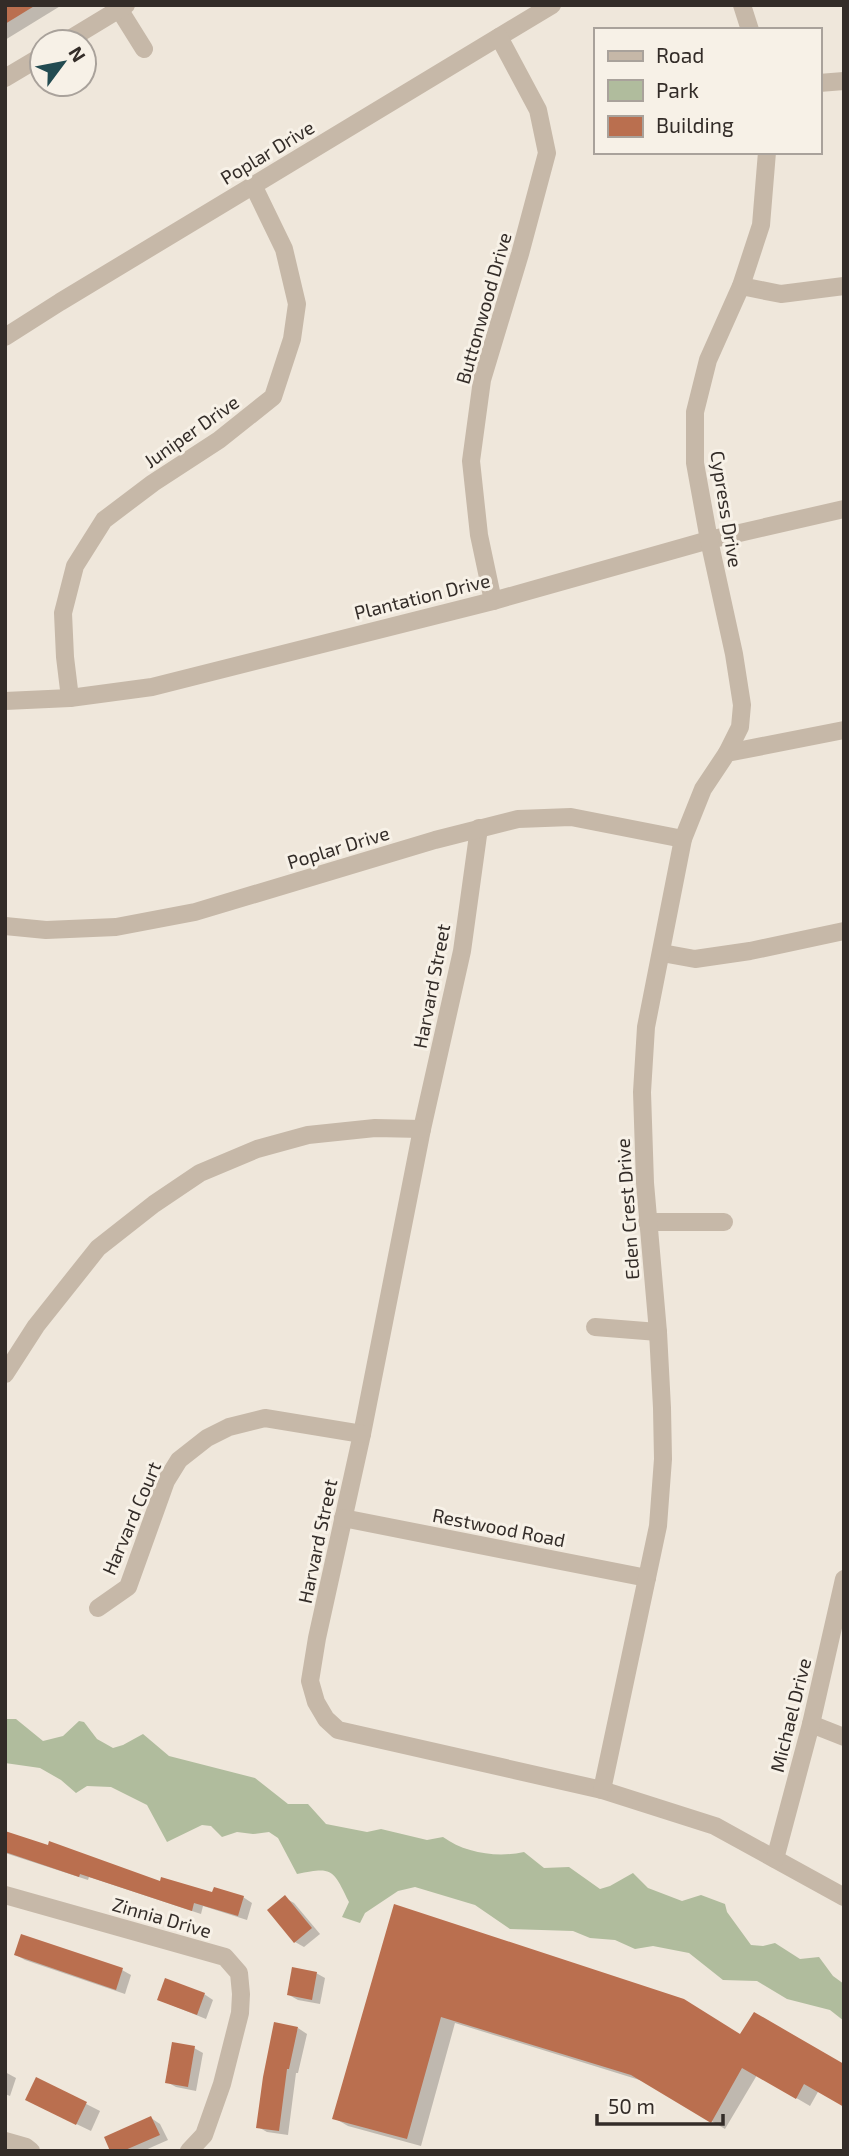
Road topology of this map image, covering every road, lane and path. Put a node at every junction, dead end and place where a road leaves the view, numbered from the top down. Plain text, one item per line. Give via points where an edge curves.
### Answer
1 (552, 5) edge
2 (742, 5) edge
3 (123, 7) edge
4 (88, 28) edge
5 (749, 28) edge
6 (499, 37) junction
7 (144, 49) dead end
8 (28, 64) edge
9 (5, 78) edge
10 (844, 81) edge
11 (821, 83) edge
12 (767, 154) edge
13 (253, 185) junction
14 (741, 286) junction
15 (844, 286) edge
16 (5, 337) edge
17 (844, 509) edge
18 (709, 540) junction
19 (493, 601) junction
20 (71, 698) junction
21 (5, 701) edge
22 (844, 730) edge
23 (727, 752) junction
24 (479, 828) junction
25 (683, 839) junction
26 (5, 926) edge
27 (844, 931) edge
28 (662, 953) junction
29 (422, 1129) junction
30 (647, 1222) junction
31 (724, 1222) dead end
32 (595, 1327) dead end
33 (657, 1332) junction
34 (5, 1374) edge
35 (362, 1434) junction
36 (343, 1518) junction
37 (647, 1578) junction
38 (844, 1579) edge
39 (98, 1608) dead end
40 (811, 1724) junction
41 (844, 1737) edge
42 (602, 1790) junction
43 (775, 1859) junction
44 (5, 1895) edge
45 (844, 1897) edge
46 (5, 2141) edge
47 (30, 2151) edge
48 (188, 2151) edge

1 - 6 street, Poplar Drive
2 - 5 street
3 - 4 street
3 - 7 street
6 - 13 street, Poplar Drive
6 - 19 street, Buttonwood Drive via 538,110 547,153 482,380 471,461
8 - 9 street
10 - 11 street
12 - 14 street, Cypress Drive via 761,225
13 - 16 street, Poplar Drive
13 - 20 street, Juniper Drive via 284,249 297,304 292,339 273,397 104,520 75,566 63,613
14 - 15 street via 781,294
14 - 18 street, Cypress Drive via 708,360 695,412 695,463
17 - 18 street, Plantation Drive
18 - 19 street, Plantation Drive
18 - 23 street, Cypress Drive via 741,705 740,727
19 - 20 street, Plantation Drive via 152,687
20 - 21 street, Plantation Drive
22 - 23 street
23 - 25 street, Eden Crest Drive via 703,789
24 - 25 street, Poplar Drive via 517,819 571,817
24 - 26 street, Poplar Drive via 195,912 116,927 46,930
24 - 29 street, Harvard Street via 462,951
25 - 28 street, Eden Crest Drive
27 - 28 street via 695,959
28 - 30 street, Eden Crest Drive via 646,1027 642,1092
29 - 34 street via 308,1135 257,1149 200,1173 97,1248
29 - 35 street, Harvard Street
30 - 31 street
30 - 33 street, Eden Crest Drive
32 - 33 street
33 - 37 street, Eden Crest Drive via 663,1459 658,1526
35 - 36 street, Harvard Street
35 - 39 street, Harvard Court via 265,1418 207,1438 180,1460 166,1480 128,1587
36 - 37 street, Restwood Road
36 - 42 street, Harvard Street via 310,1681 326,1718 338,1730 358,1736
37 - 42 street, Eden Crest Drive
38 - 40 street, Michael Drive
40 - 41 street
40 - 43 street, Michael Drive
42 - 43 street, Harvard Street via 715,1826
43 - 45 street, Harvard Street
44 - 48 street, Zinnia Drive via 225,1957 239,1973 240,2013 222,2084 204,2135
46 - 47 street

